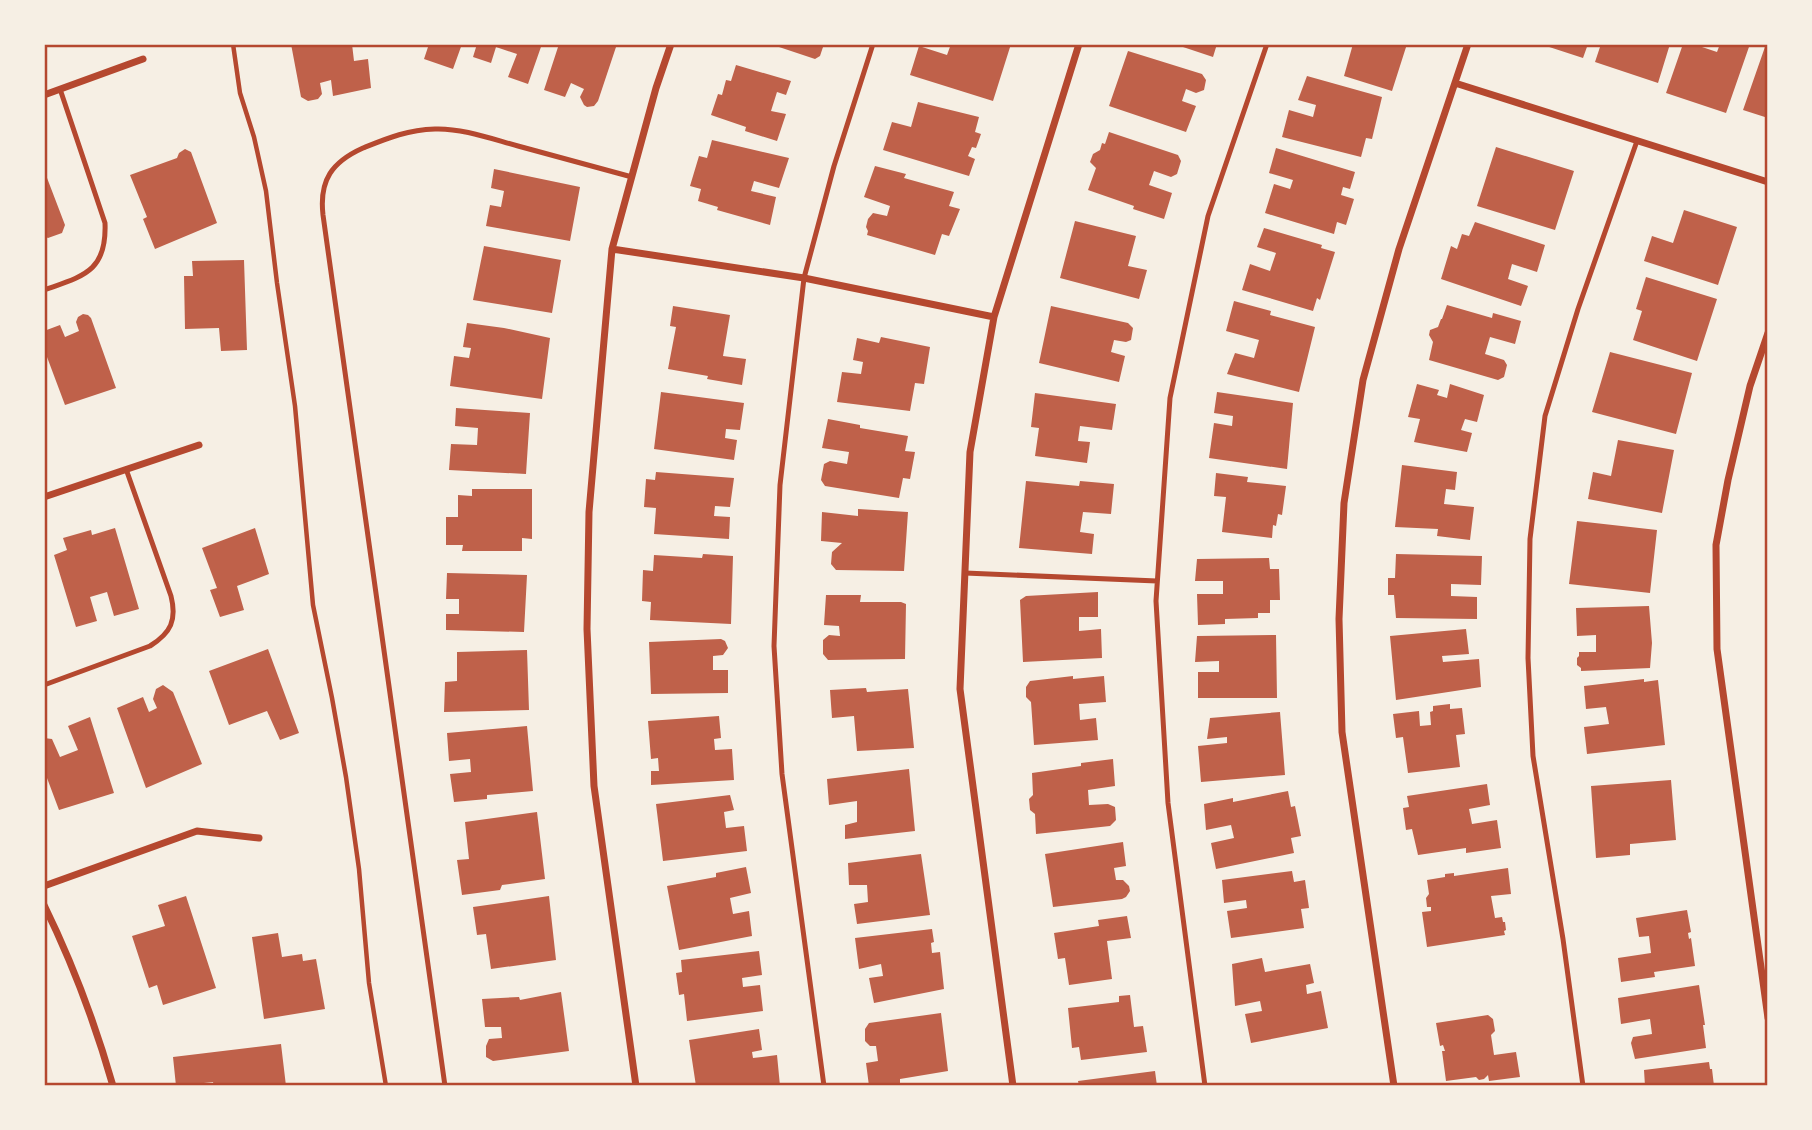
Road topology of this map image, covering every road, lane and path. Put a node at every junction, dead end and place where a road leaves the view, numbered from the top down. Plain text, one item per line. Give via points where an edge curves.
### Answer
1 (233, 44) edge
2 (671, 44) edge
3 (873, 44) edge
4 (1079, 44) edge
5 (1268, 44) edge
6 (1468, 44) edge
7 (143, 59) dead end
8 (1455, 83) junction
9 (60, 89) junction
10 (44, 95) edge
11 (1637, 141) junction
12 (632, 177) junction
13 (1768, 182) edge
14 (612, 249) junction
15 (804, 278) junction
16 (44, 290) edge
17 (994, 317) junction
18 (1768, 334) edge
19 (199, 444) dead end
20 (126, 469) junction
21 (44, 497) edge
22 (965, 573) junction
23 (1157, 581) junction
24 (44, 685) edge
25 (260, 838) dead end
26 (44, 886) edge
27 (44, 905) edge
28 (1768, 1018) edge
29 (113, 1086) edge
30 (386, 1086) edge
31 (445, 1086) edge
32 (636, 1086) edge
33 (824, 1086) edge
34 (1013, 1086) edge
35 (1205, 1086) edge
36 (1394, 1086) edge
37 (1583, 1086) edge

1 - 30 path via 240,93 266,191 295,406 313,605 346,778 369,983
2 - 12 street
3 - 15 lane
4 - 17 street
5 - 23 lane via 1208,216 1170,398
6 - 8 street
7 - 9 street
8 - 11 street
8 - 36 street via 1399,249 1363,380 1344,503 1339,619 1342,733
9 - 10 street
9 - 16 lane via 106,223 106,238 103,252 84,275
11 - 13 street
11 - 37 lane via 1545,416 1530,539 1528,658 1533,756
12 - 14 street
12 - 31 lane via 475,134 436,129 397,134 354,152 330,171 324,185 323,215
14 - 15 street
14 - 32 street via 589,512 587,629 594,786
15 - 17 street
15 - 33 lane via 780,485 774,646 782,774
17 - 22 street via 970,452
18 - 28 street via 1750,386 1716,545 1717,649
19 - 20 street
20 - 21 street
20 - 24 lane via 171,596 173,620 161,639 150,646
22 - 23 lane
22 - 34 street via 960,689
23 - 35 lane via 1168,803
25 - 26 street via 197,831
27 - 29 street via 85,997

